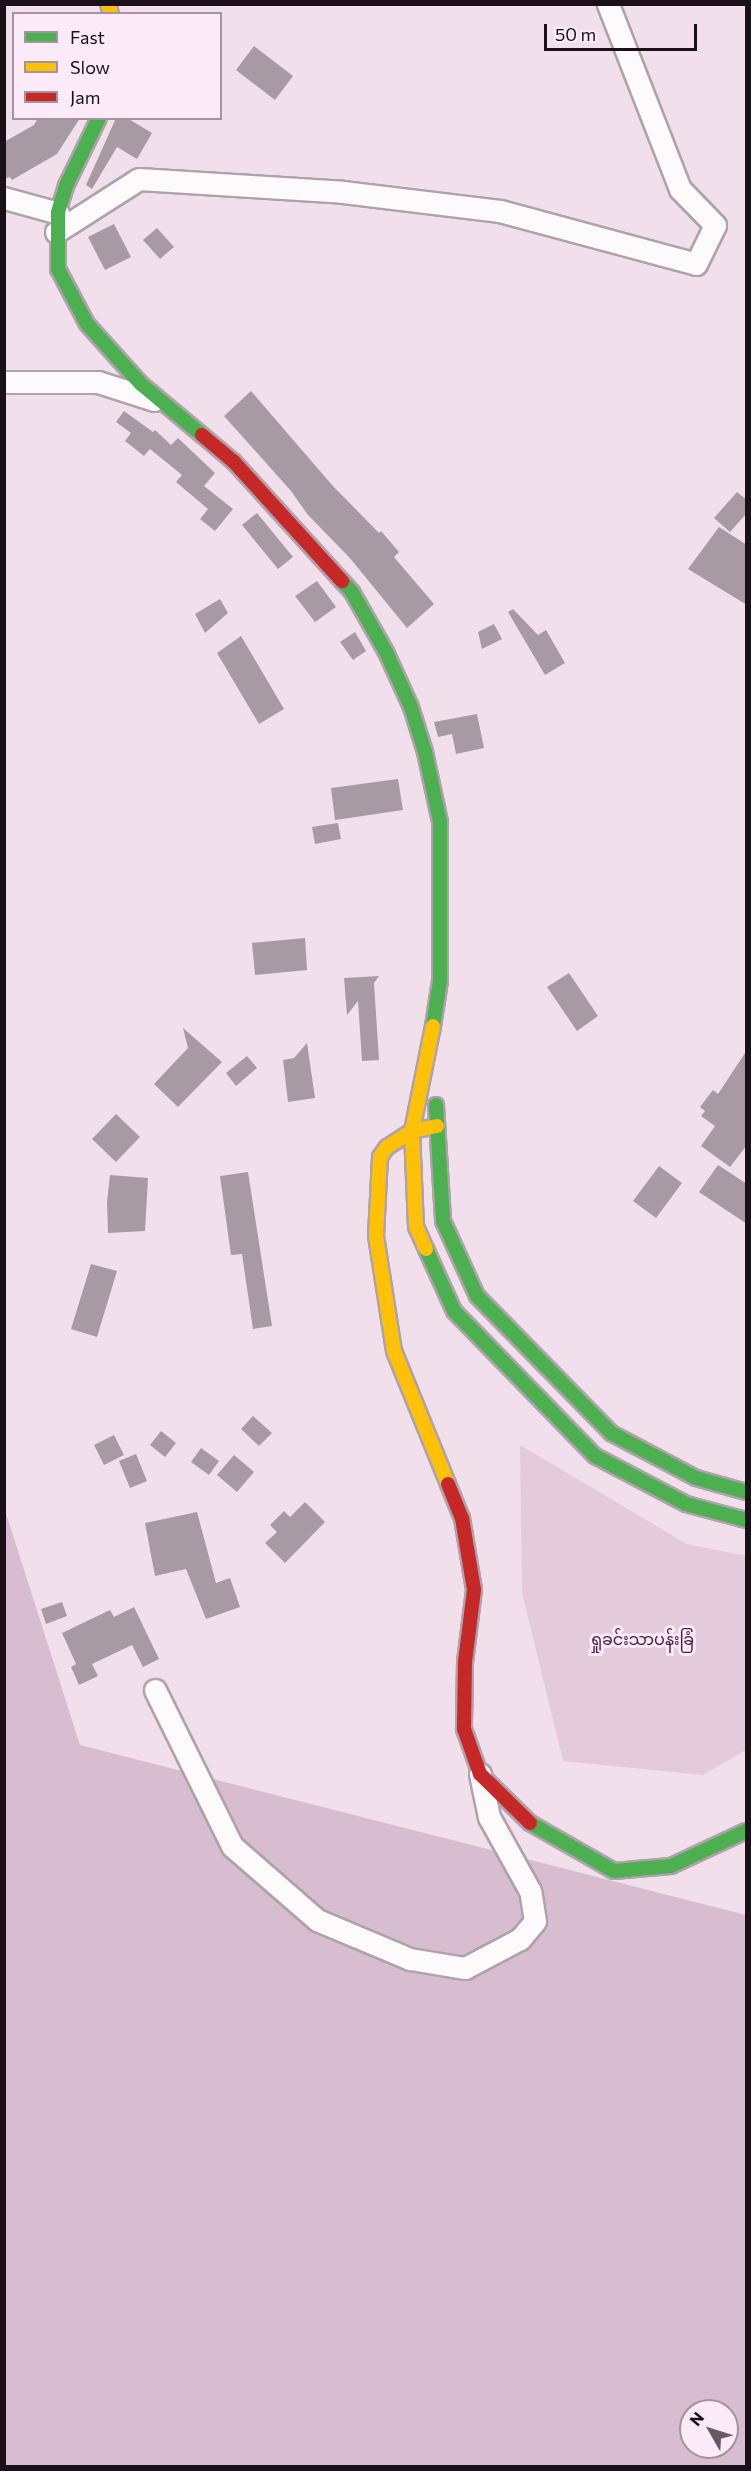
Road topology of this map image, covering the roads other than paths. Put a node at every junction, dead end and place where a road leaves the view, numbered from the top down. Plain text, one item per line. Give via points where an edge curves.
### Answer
1 (608, 4) edge
2 (98, 120) edge
3 (4, 198) edge
4 (57, 223) junction
5 (4, 382) edge
6 (160, 403) junction
7 (433, 1026) junction
8 (437, 1126) junction
9 (411, 1131) junction
10 (747, 1492) edge
11 (747, 1520) edge
12 (155, 1690) dead end
13 (480, 1774) junction
14 (747, 1831) edge

1 - 4 street via 680,189 715,225 696,264 500,211 343,192 140,179
2 - 4 main road via 66,186
3 - 4 street
4 - 6 main road via 58,269 87,324
5 - 6 street via 98,382
6 - 7 main road via 234,462 352,592 411,707 440,822 440,981
7 - 8 main road
7 - 9 main road
8 - 9 main road
8 - 10 main road via 443,1221 477,1296 611,1433 696,1478
9 - 11 main road via 416,1227 454,1311 595,1456 686,1504
9 - 13 main road via 387,1147 380,1157 376,1236 394,1351 462,1518 474,1590 465,1662 464,1729
12 - 13 street via 232,1846 317,1920 410,1959 465,1968 520,1939 535,1921 530,1891 489,1817
13 - 14 main road via 527,1821 614,1871 671,1866

